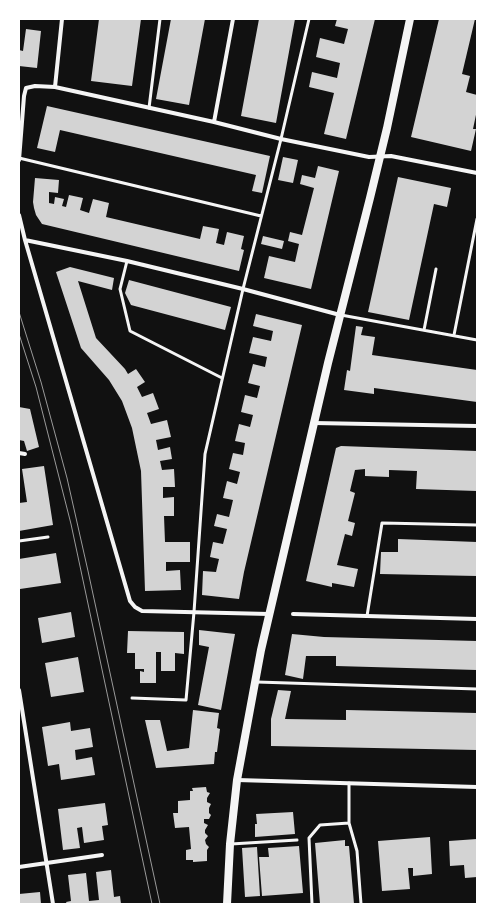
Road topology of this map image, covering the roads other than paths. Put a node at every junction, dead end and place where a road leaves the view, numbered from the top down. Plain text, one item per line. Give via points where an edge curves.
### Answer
1 (62, 19) edge
2 (160, 19) edge
3 (233, 19) edge
4 (309, 19) edge
5 (410, 19) edge
6 (55, 86) junction
7 (149, 108) junction
8 (214, 122) junction
9 (281, 139) junction
10 (380, 157) junction
11 (19, 159) edge
12 (477, 173) edge
13 (19, 215) edge
14 (261, 216) junction
15 (477, 219) edge
16 (25, 240) junction
17 (126, 261) junction
18 (436, 269) dead end
19 (243, 289) junction
20 (340, 315) junction
21 (424, 330) junction
22 (454, 335) junction
23 (477, 340) edge
24 (222, 378) junction
25 (314, 423) junction
26 (477, 426) edge
27 (19, 453) edge
28 (25, 454) dead end
29 (477, 525) edge
30 (48, 537) dead end
31 (19, 542) edge
32 (194, 612) junction
33 (270, 614) junction
34 (293, 614) dead end
35 (367, 616) junction
36 (477, 619) edge
37 (255, 682) junction
38 (477, 689) edge
39 (19, 690) edge
40 (132, 698) dead end
41 (237, 780) junction
42 (349, 783) junction
43 (477, 787) edge
44 (349, 823) junction
45 (297, 840) dead end
46 (230, 844) junction
47 (102, 855) dead end
48 (47, 863) junction
49 (19, 867) edge
50 (54, 904) edge
51 (227, 904) edge
52 (312, 904) edge
53 (361, 904) edge

1 - 6 street
2 - 7 lane
3 - 8 street
4 - 9 lane
5 - 10 main road
6 - 7 street
6 - 11 street via 26,88
7 - 8 street
8 - 9 street
9 - 10 street via 368,157
9 - 14 lane
10 - 12 street via 391,156
10 - 20 main road
11 - 14 lane
13 - 16 street
14 - 19 lane
15 - 22 lane
16 - 17 street
16 - 32 street via 130,601 142,611
17 - 19 street
17 - 24 lane via 120,288 130,331
18 - 21 lane
19 - 20 street
19 - 24 lane
20 - 21 lane
20 - 25 main road
21 - 22 lane
22 - 23 lane
24 - 32 lane via 204,454
25 - 26 street
25 - 33 main road
27 - 28 street
29 - 35 lane via 382,523
30 - 31 lane
32 - 33 street
32 - 40 lane via 186,700
33 - 37 main road
34 - 35 street
35 - 36 street
37 - 38 lane
37 - 41 main road
39 - 48 street
41 - 42 street
41 - 46 main road
42 - 43 street
42 - 44 lane
44 - 52 lane via 320,825 309,838
44 - 53 lane via 357,851
45 - 46 lane
46 - 51 main road
47 - 48 street
48 - 49 street
48 - 50 street

